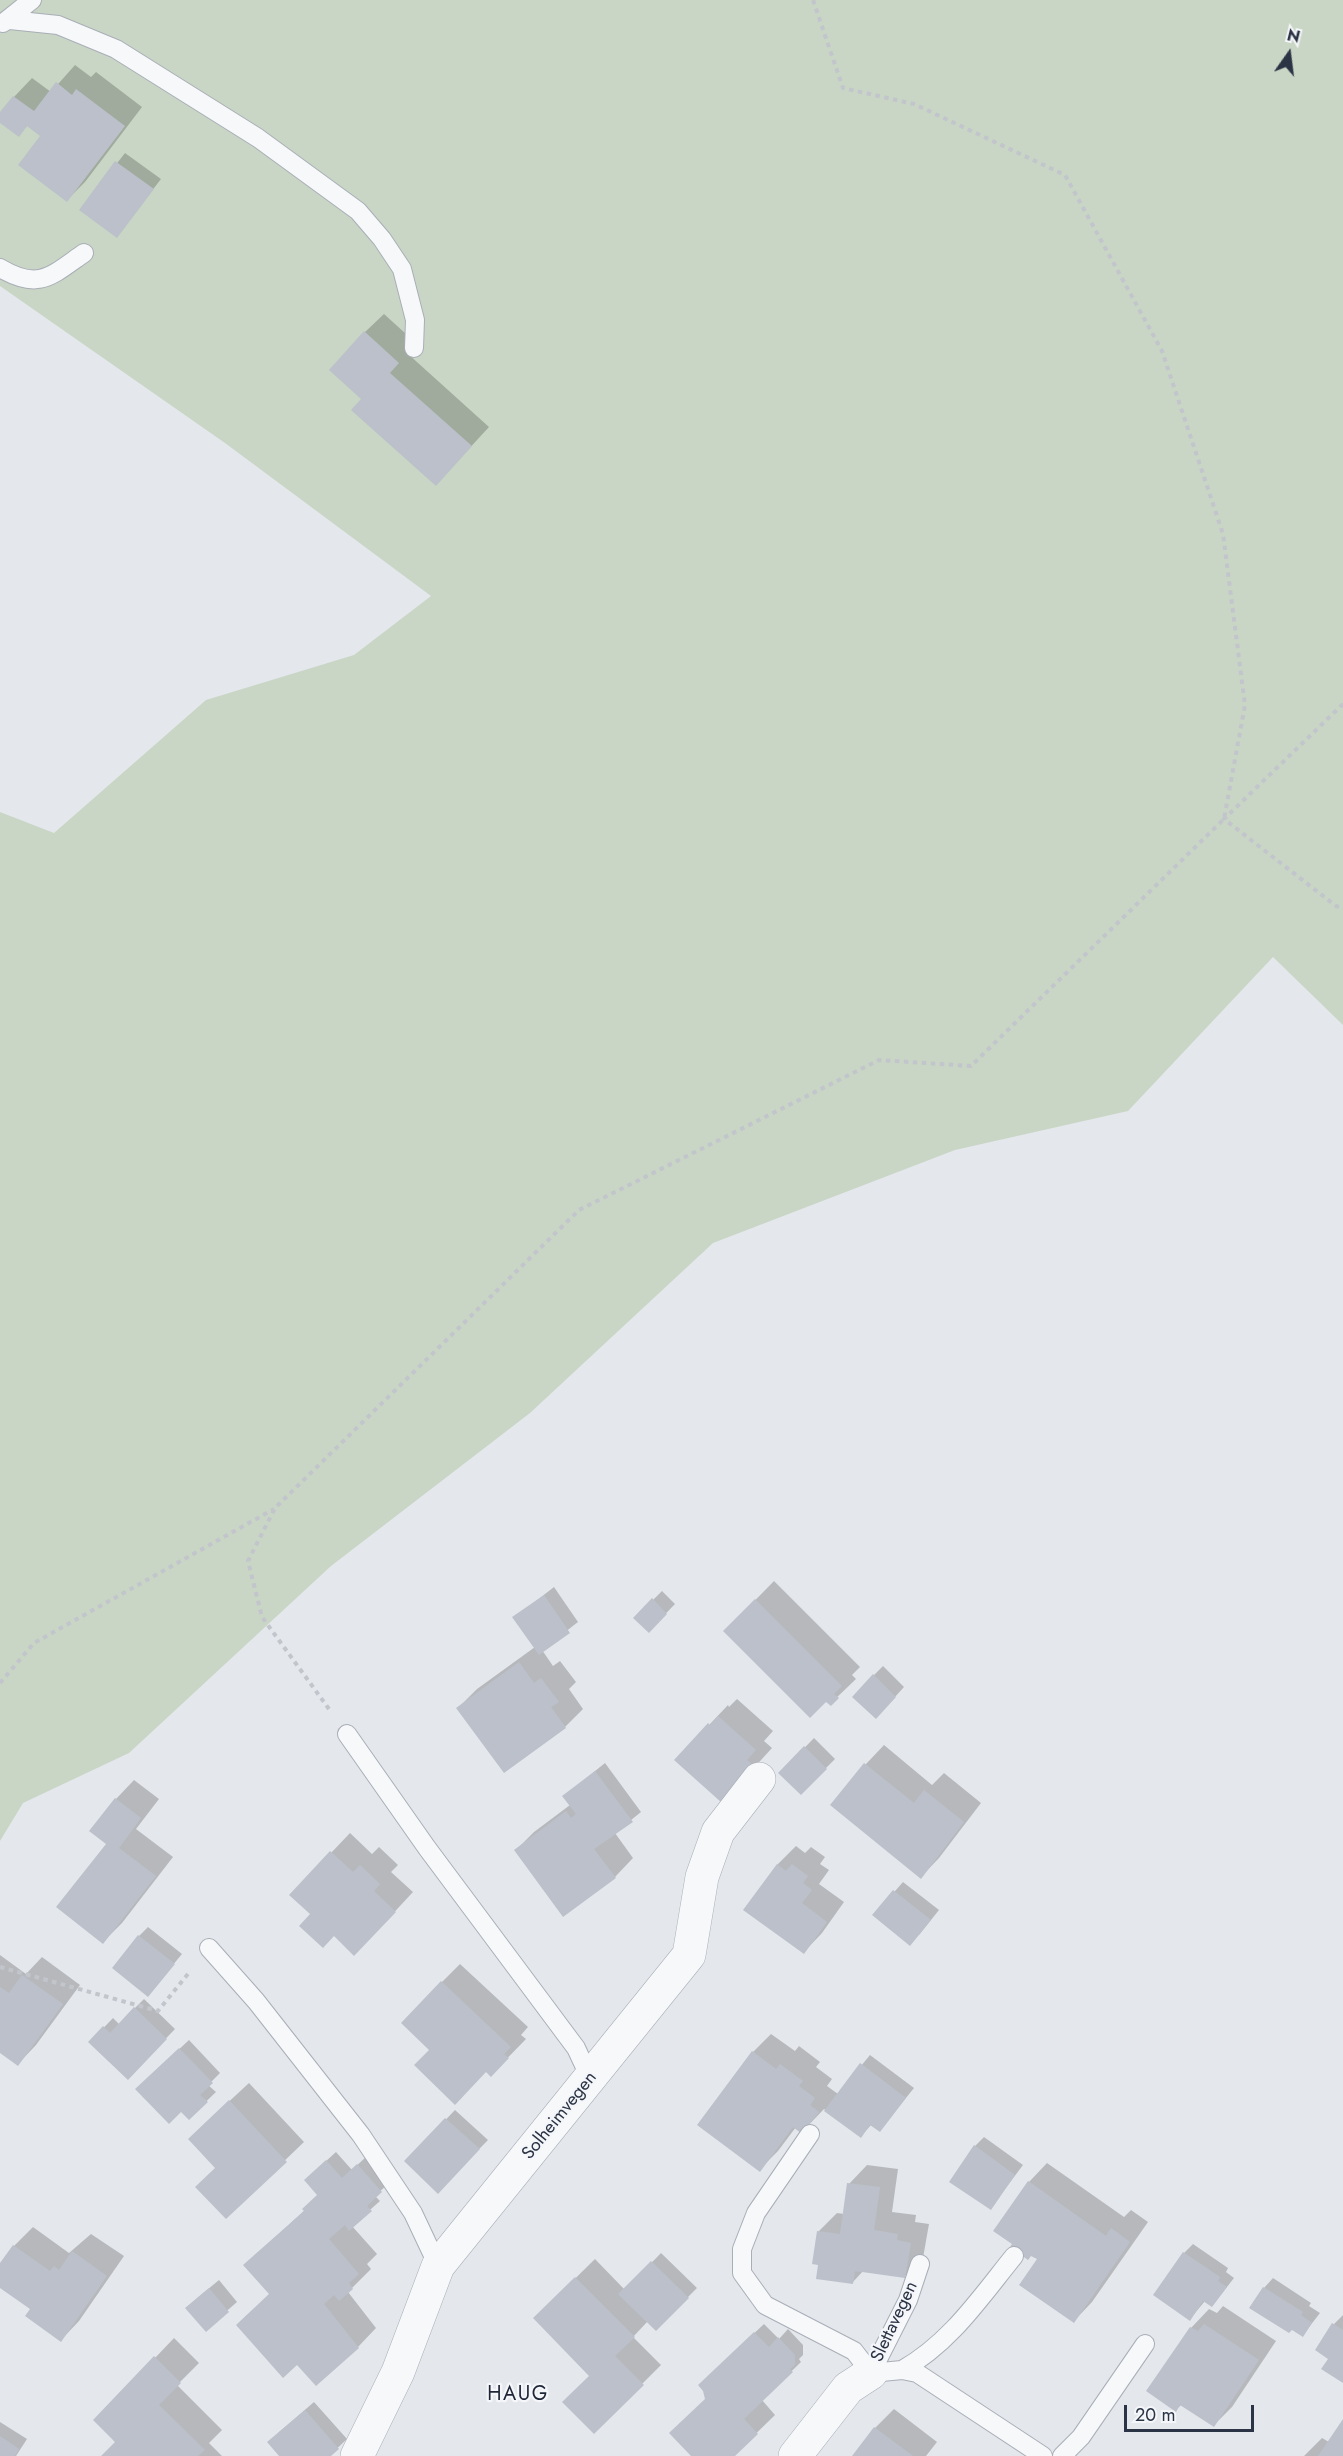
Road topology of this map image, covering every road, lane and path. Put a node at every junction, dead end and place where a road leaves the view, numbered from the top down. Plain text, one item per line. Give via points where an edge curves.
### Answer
1 (32, 0) edge
2 (813, 0) edge
3 (5, 22) edge
4 (84, 254) dead end
5 (0, 268) edge
6 (414, 348) dead end
7 (1343, 704) edge
8 (1224, 819) junction
9 (1343, 908) edge
10 (275, 1508) junction
11 (0, 1683) edge
12 (347, 1734) joint
13 (759, 1779) dead end
14 (209, 1948) joint
15 (0, 1967) edge
16 (591, 2079) junction
17 (810, 2134) dead end
18 (1014, 2256) dead end
19 (920, 2264) dead end
20 (438, 2266) junction
21 (1145, 2344) dead end
22 (887, 2372) junction
23 (357, 2456) edge
24 (795, 2456) edge
25 (1043, 2456) edge
26 (1062, 2456) edge

1 - 3 lane
2 - 8 path via 843,88 914,104 1065,175 1162,351 1223,534 1245,705
3 - 6 lane via 58,25 116,49 258,138 358,212 402,269 415,320
4 - 5 lane via 48,279 18,279
7 - 8 path
8 - 9 path
8 - 10 path via 971,1066 879,1060 579,1210
10 - 11 path via 34,1643
10 - 12 path via 248,1561 262,1617
12 - 16 lane via 576,2048
13 - 16 street, Solheimvegen via 718,1832 702,1877 689,1955
14 - 15 path via 158,2011
14 - 20 lane via 256,2001 361,2135 413,2212
16 - 20 street, Solheimvegen
17 - 22 lane via 756,2213 742,2249 742,2273 765,2305 855,2351
18 - 22 lane via 953,2332 918,2362
19 - 22 lane, Slettavegen
20 - 23 street, Solheimvegen via 398,2372
21 - 26 lane via 1082,2437
22 - 24 street, Slettavegen via 848,2388
22 - 25 lane via 917,2373

